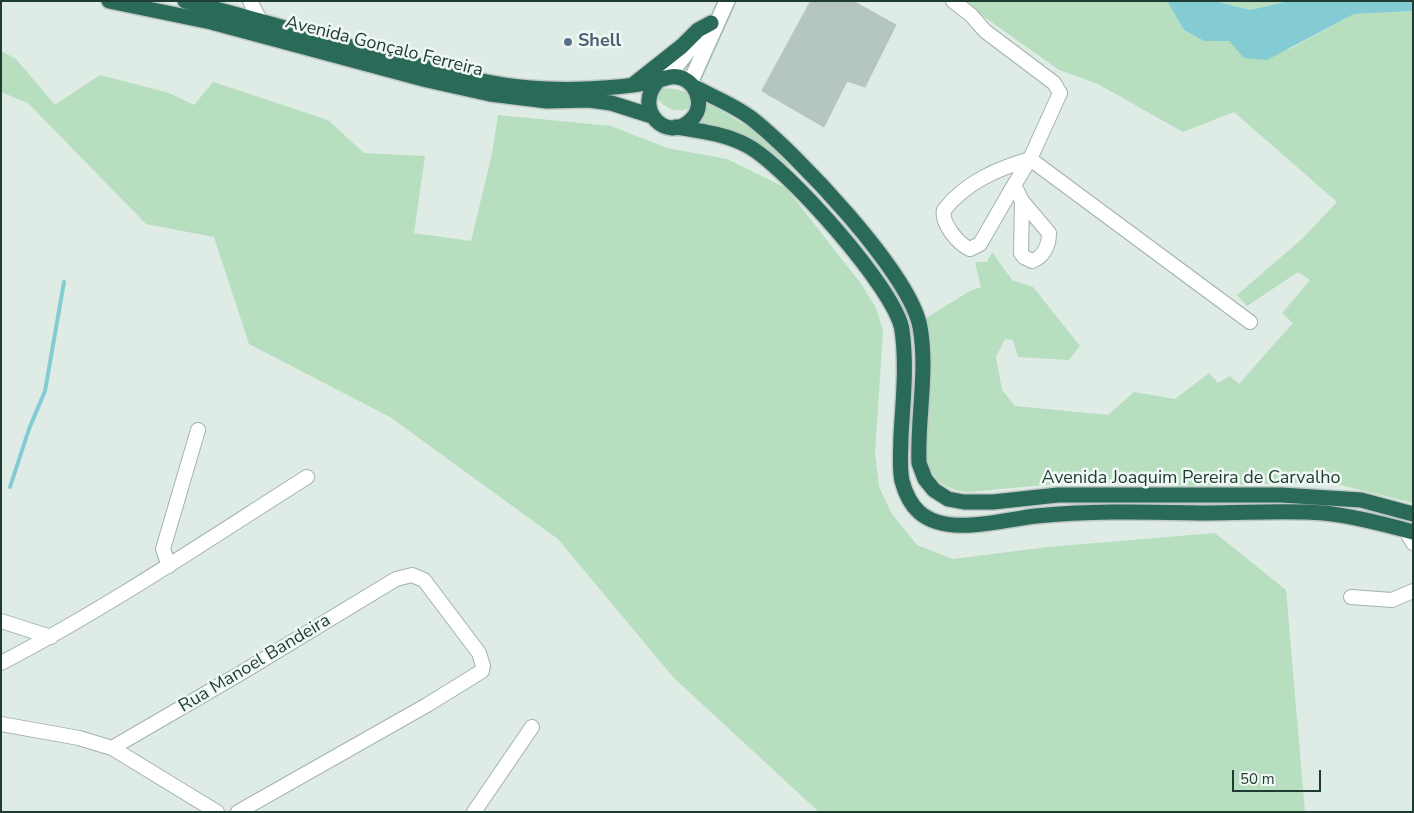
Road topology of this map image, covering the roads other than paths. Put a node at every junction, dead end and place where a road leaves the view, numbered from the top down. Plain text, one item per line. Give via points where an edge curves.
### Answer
1 (109, 1) edge
2 (185, 1) edge
3 (953, 1) edge
4 (252, 2) edge
5 (725, 5) edge
6 (260, 20) junction
7 (711, 23) junction
8 (662, 79) junction
9 (632, 85) junction
10 (692, 85) junction
11 (652, 116) junction
12 (676, 127) junction
13 (1030, 159) junction
14 (1014, 185) junction
15 (1022, 201) dead end
16 (1250, 322) dead end
17 (198, 430) dead end
18 (307, 477) dead end
19 (1413, 514) edge
20 (1409, 531) edge
21 (1413, 543) edge
22 (169, 566) junction
23 (1413, 591) edge
24 (1351, 597) dead end
25 (1, 621) edge
26 (51, 637) junction
27 (1, 663) edge
28 (1, 724) edge
29 (532, 727) dead end
30 (112, 748) junction
31 (218, 812) edge
32 (238, 812) edge
33 (474, 812) edge

1 - 11 highway, Avenida Gonçalo Ferreira via 211,22 481,92 527,100 610,103
2 - 6 highway, Avenida Gonçalo Ferreira
3 - 13 street via 985,31 1058,88 1059,99
4 - 6 street
5 - 7 main road
5 - 10 main road
6 - 9 highway, Avenida Gonçalo Ferreira via 428,68 497,83 549,89
7 - 8 main road
7 - 9 highway via 698,30
8 - 9 highway, Avenida Gonçalo Ferreira
8 - 10 highway via 683,78
8 - 11 highway via 651,88 648,97
10 - 12 highway via 698,96 696,113 691,120
10 - 19 highway, Avenida Joaquim Pereira de Carvalho via 750,118 799,160 873,247 907,295 920,327 922,348 919,463 925,479 948,499 993,502 1098,494 1290,495 1361,500
11 - 12 highway via 661,124
12 - 20 highway, Avenida Joaquim Pereira de Carvalho via 712,132 733,139 769,161 792,182 881,285 902,327 902,480 912,505 935,522 952,526 972,525 1070,512 1295,512 1341,516
13 - 14 street
13 - 14 street via 975,181 944,210 944,221 965,247 970,249 980,244
13 - 16 street
14 - 15 street
17 - 22 street via 163,550
18 - 22 street
20 - 21 street
22 - 26 street
23 - 24 street via 1392,600
25 - 26 street
26 - 27 street
28 - 30 street via 79,738
29 - 33 street
30 - 31 street
30 - 32 street, Rua Manoel Bandeira via 396,579 412,575 424,580 479,654 484,666 479,674

